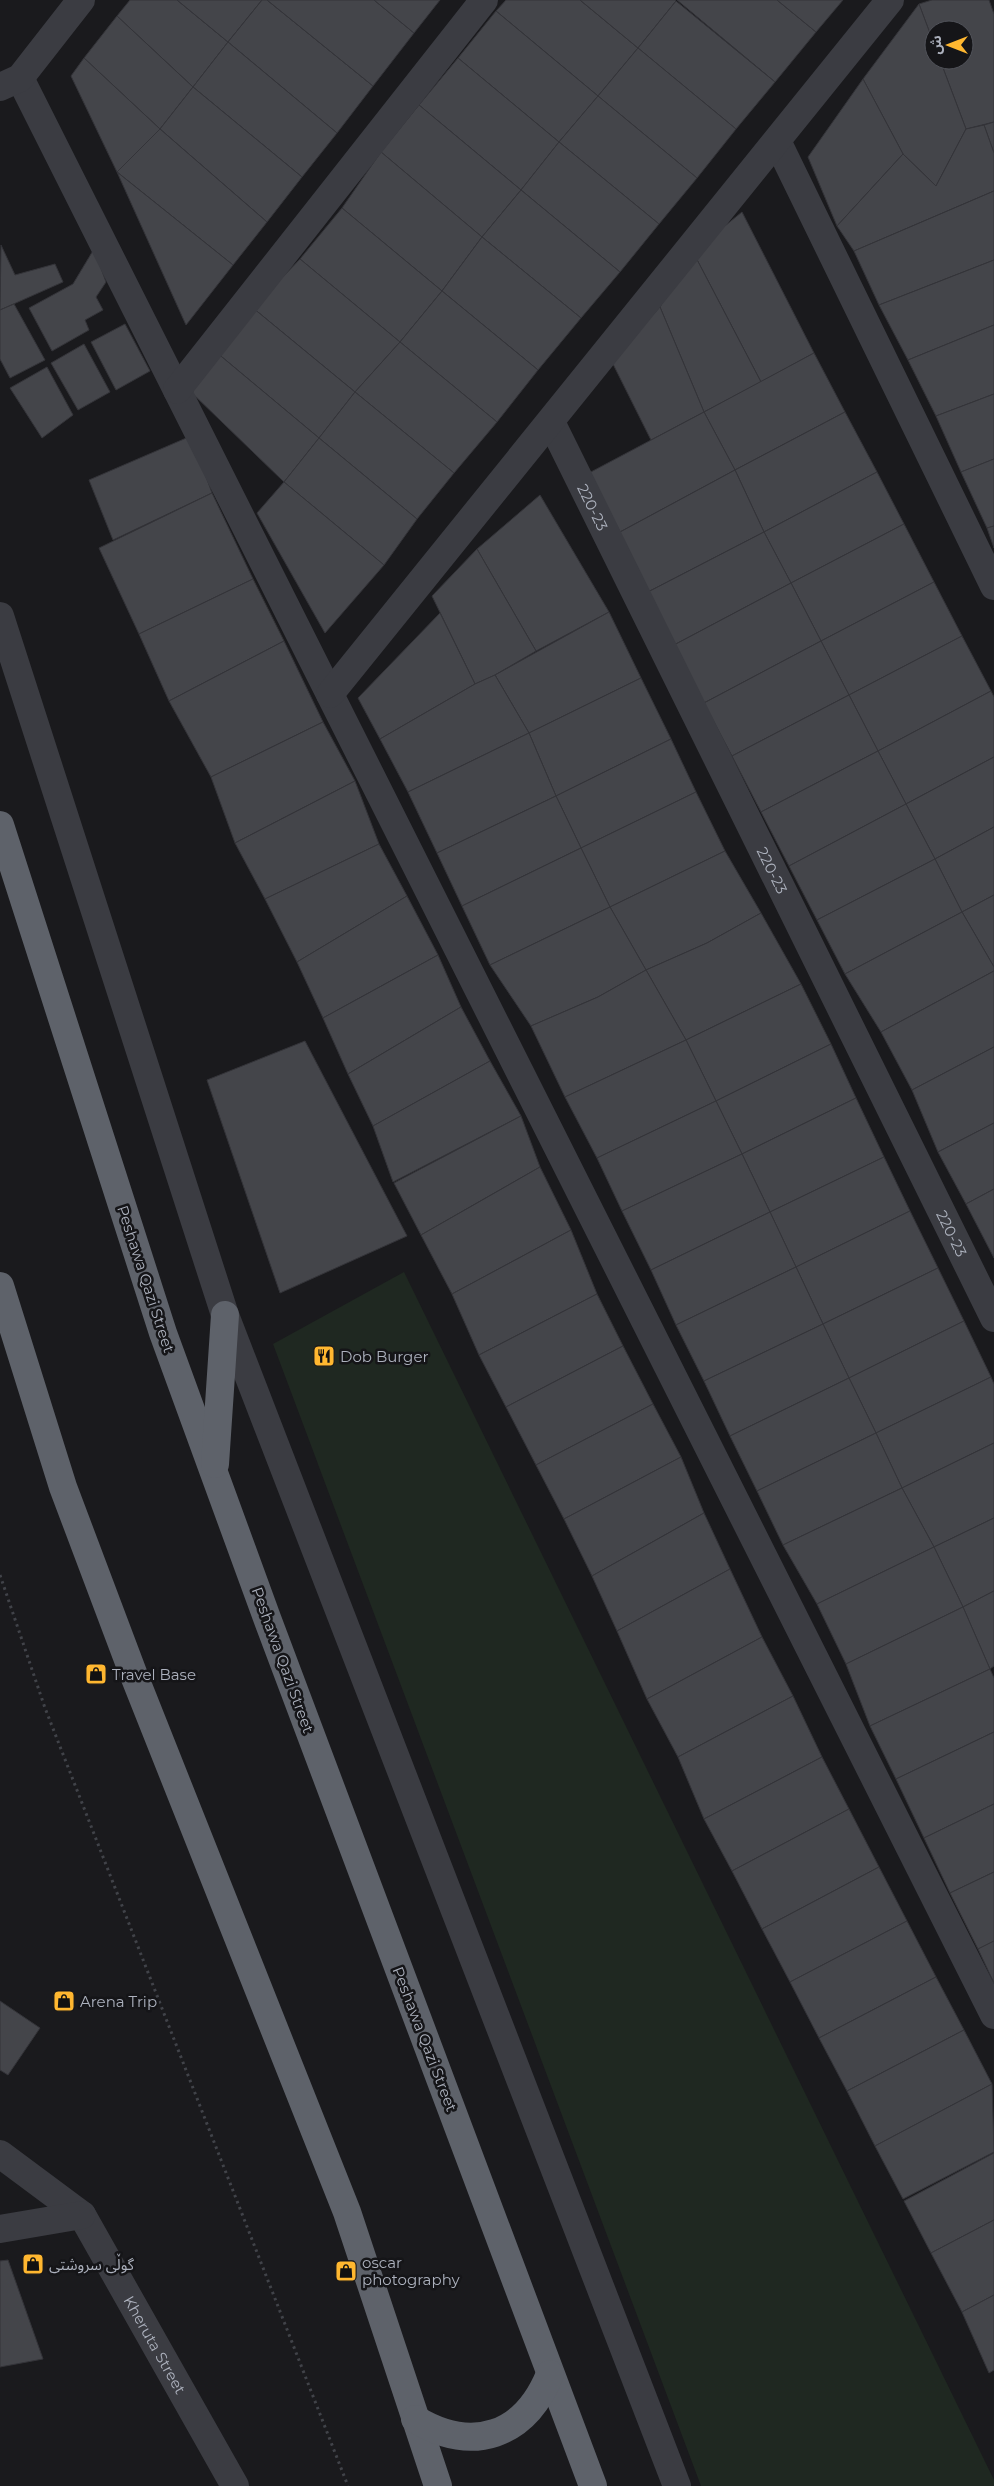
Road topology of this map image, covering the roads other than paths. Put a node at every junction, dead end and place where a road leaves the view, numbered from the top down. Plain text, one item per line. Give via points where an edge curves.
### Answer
1 (81, 0) edge
2 (484, 0) edge
3 (890, 0) edge
4 (10, 83) edge
5 (777, 141) junction
6 (177, 390) junction
7 (551, 422) junction
8 (994, 586) edge
9 (0, 616) edge
10 (330, 694) junction
11 (0, 825) edge
12 (0, 1286) edge
13 (225, 1315) junction
14 (994, 1318) edge
15 (214, 1473) junction
16 (994, 2015) edge
17 (0, 2154) edge
18 (82, 2215) junction
19 (0, 2229) edge
20 (550, 2374) junction
21 (415, 2420) junction
22 (235, 2486) edge
23 (438, 2486) edge
24 (593, 2486) edge
25 (677, 2486) edge

1 - 4 street
2 - 6 street
3 - 5 street
4 - 6 street
5 - 7 street
5 - 8 street
6 - 10 street
7 - 10 street
7 - 14 street, 220-23
9 - 13 street
10 - 16 street
11 - 15 highway, Peshawa Qazi Street via 163,1333
12 - 21 highway via 63,1487 346,2212
13 - 15 highway
13 - 25 street
15 - 20 highway, Peshawa Qazi Street
17 - 18 street, Kheruta Street
18 - 19 street
18 - 22 street, Kheruta Street
20 - 21 highway via 543,2393 531,2410 515,2424 496,2433 475,2438 454,2436
20 - 24 highway, Peshawa Qazi Street
21 - 23 highway

